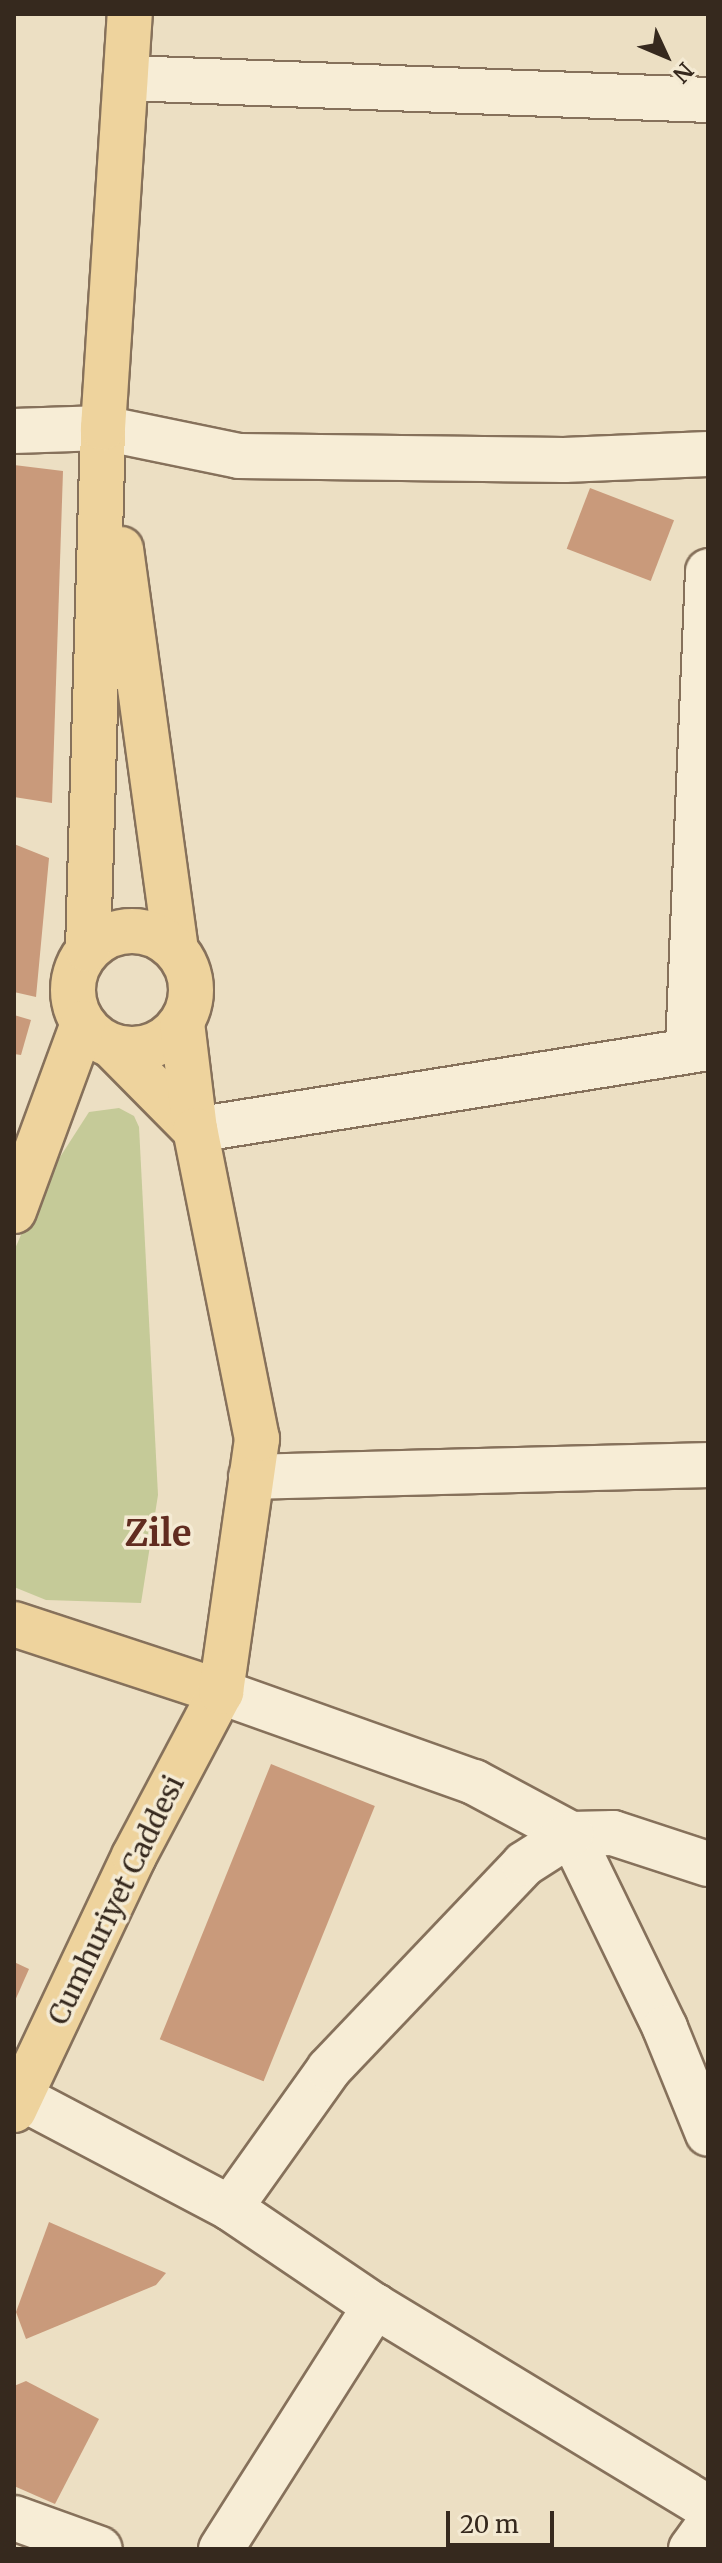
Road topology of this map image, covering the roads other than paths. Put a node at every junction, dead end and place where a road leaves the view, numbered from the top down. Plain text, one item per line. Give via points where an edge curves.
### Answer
1 (130, 14) edge
2 (126, 78) junction
3 (708, 100) edge
4 (103, 428) junction
5 (14, 431) edge
6 (708, 454) edge
7 (708, 571) edge
8 (704, 746) edge
9 (176, 949) junction
10 (88, 950) junction
11 (182, 1023) junction
12 (98, 1035) junction
13 (698, 1048) edge
14 (195, 1130) junction
15 (14, 1211) edge
16 (708, 1465) edge
17 (251, 1477) junction
18 (14, 1624) edge
19 (221, 1692) junction
20 (571, 1834) junction
21 (708, 1864) edge
22 (16, 2101) edge
23 (708, 2134) edge
24 (230, 2208) junction
25 (375, 2306) junction
26 (708, 2508) edge
27 (14, 2518) edge
28 (708, 2526) edge
29 (100, 2549) edge
30 (221, 2549) edge
31 (691, 2549) edge

1 - 2 main road
2 - 3 street
2 - 4 main road
4 - 5 street
4 - 6 street via 239,456 564,460
4 - 9 main road
4 - 10 main road
7 - 8 street
8 - 13 street
9 - 10 main road via 142,931 103,937
9 - 11 main road via 192,985
10 - 12 main road via 73,986
11 - 12 main road via 151,1047
11 - 14 main road
12 - 14 main road
12 - 15 main road
13 - 14 street
14 - 17 main road via 257,1439
16 - 17 street
17 - 19 main road
18 - 19 main road
19 - 20 street via 474,1782
19 - 22 main road, Cumhuriyet Caddesi via 134,1856
20 - 21 street via 613,1833
20 - 23 street via 665,2028
20 - 24 street via 524,1864 329,2069
22 - 24 street
24 - 25 street
25 - 26 street
25 - 30 street
27 - 29 street
28 - 31 street

